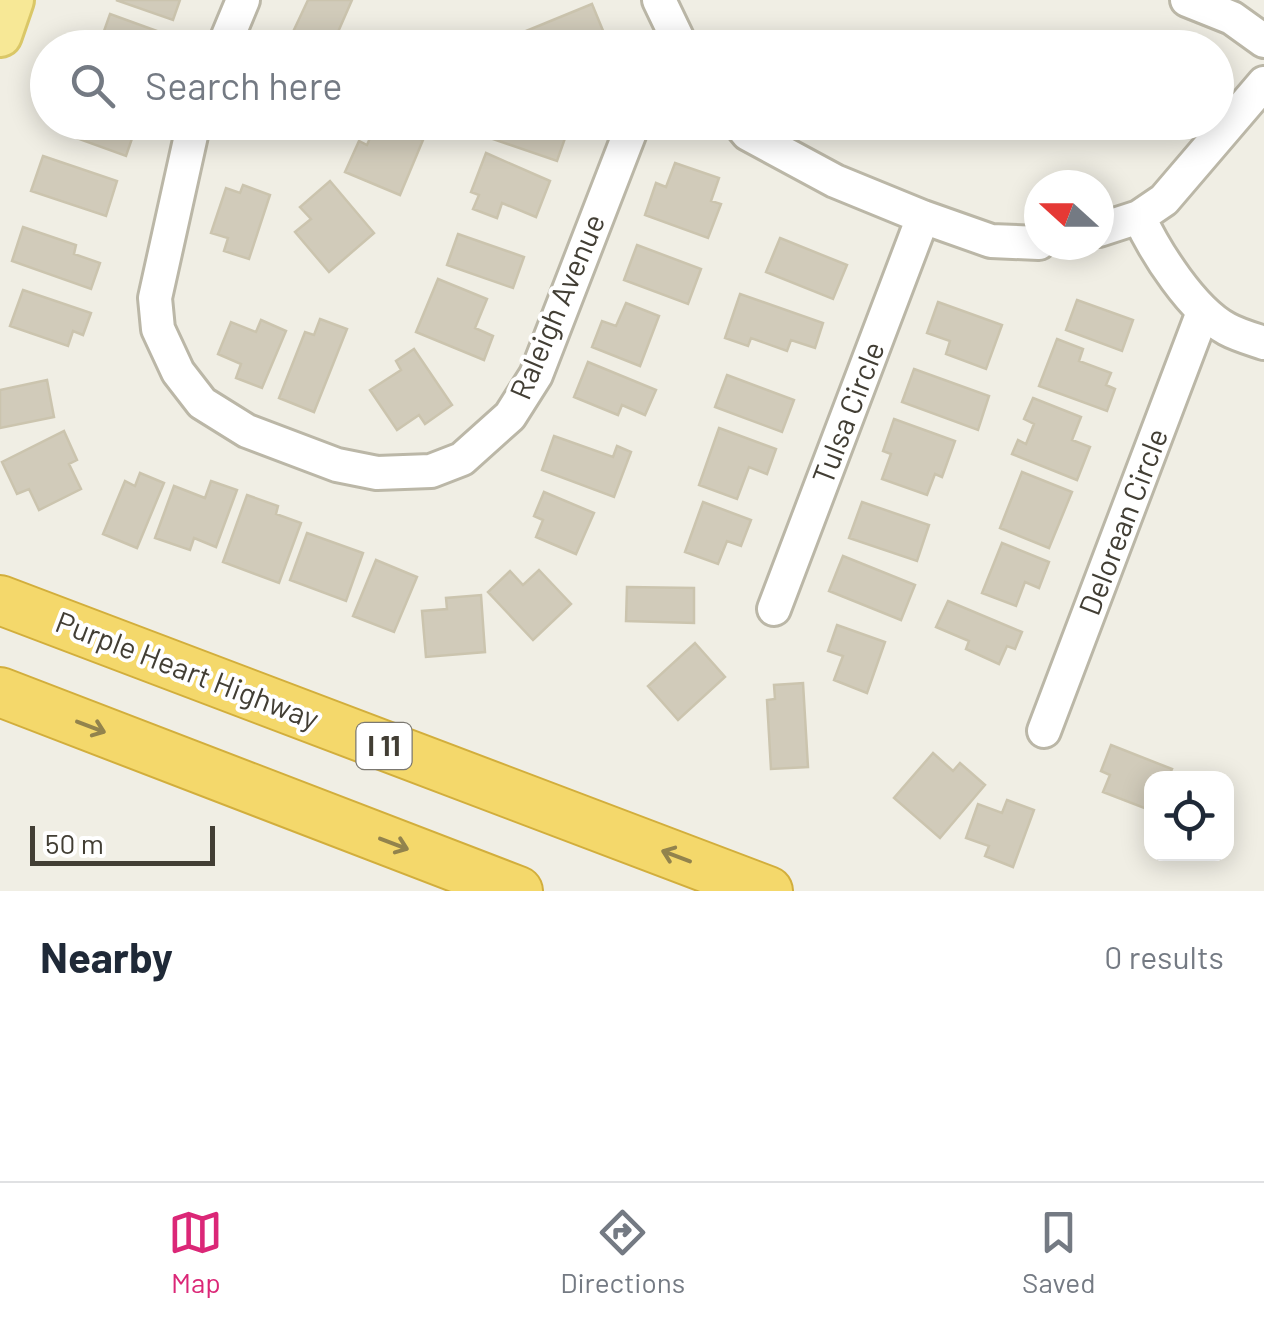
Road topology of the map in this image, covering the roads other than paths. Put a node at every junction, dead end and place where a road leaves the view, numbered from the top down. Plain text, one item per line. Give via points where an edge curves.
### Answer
1 (12, 0) edge
2 (243, 0) edge
3 (1187, 0) edge
4 (230, 30) edge
5 (0, 35) edge
6 (1264, 42) edge
7 (1264, 83) edge
8 (1234, 118) edge
9 (190, 140) edge
10 (627, 140) edge
11 (759, 140) edge
12 (1215, 140) edge
13 (923, 217) junction
14 (1139, 217) junction
15 (1114, 225) edge
16 (1024, 242) edge
17 (1203, 312) junction
18 (1264, 344) edge
19 (0, 600) edge
20 (774, 609) dead end
21 (0, 692) edge
22 (1044, 732) dead end
23 (518, 891) edge
24 (768, 891) edge

1 - 5 main road
2 - 4 street
3 - 6 street via 1232,18
7 - 8 street
9 - 10 street, Raleigh Avenue via 155,298 158,329 178,372 202,403 247,431 378,474 431,471 462,459 510,416 536,375
11 - 13 street
12 - 14 street via 1164,200
13 - 16 street via 990,241
13 - 20 street, Tulsa Circle
14 - 15 street
14 - 17 street
17 - 18 street
17 - 22 street, Delorean Circle
24 -> 19 highway, Purple Heart Highway / I 11
21 -> 23 highway

